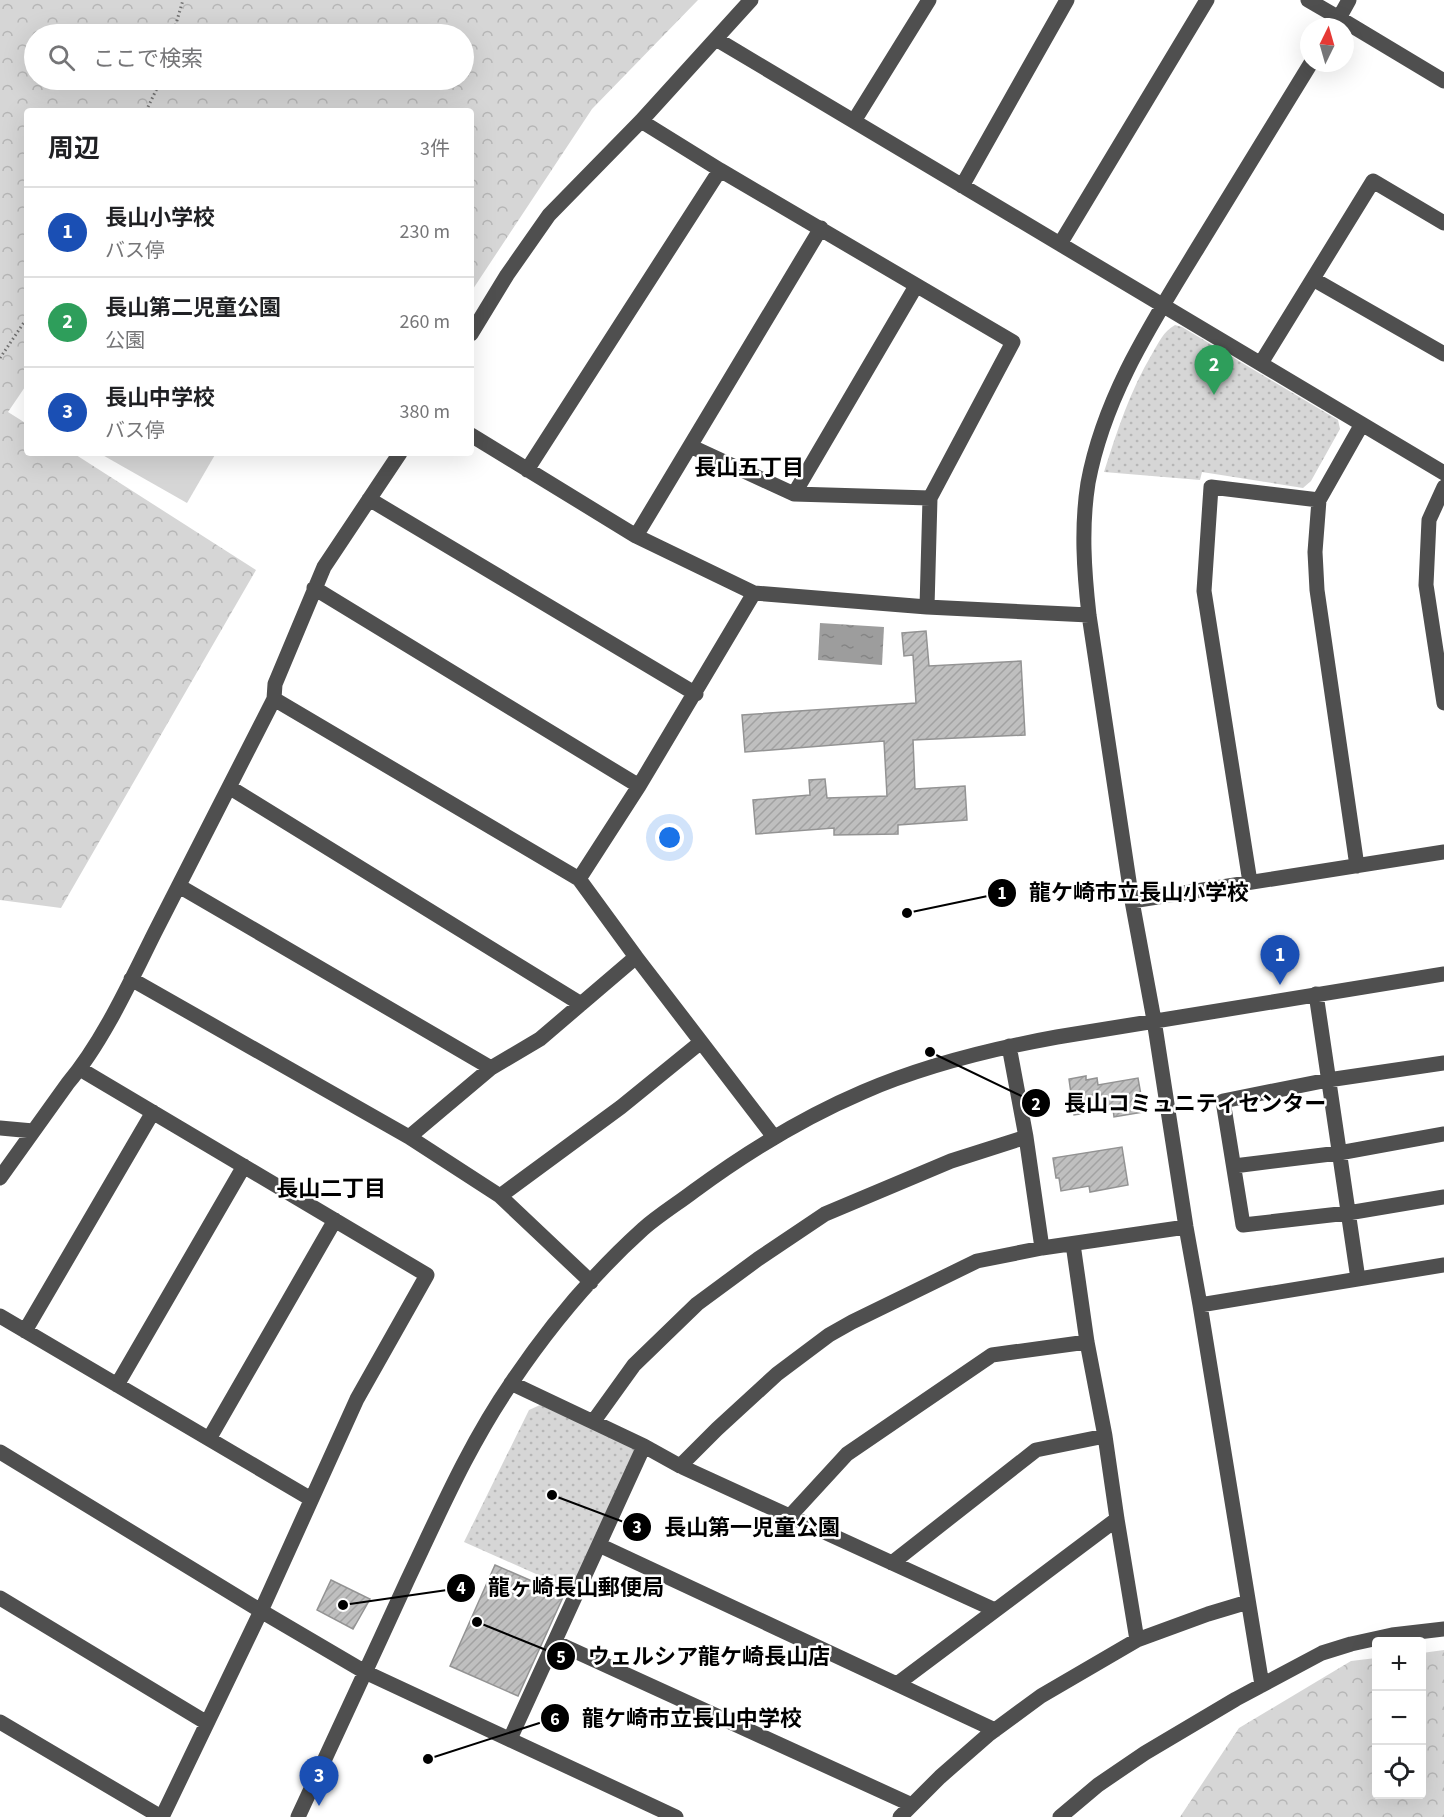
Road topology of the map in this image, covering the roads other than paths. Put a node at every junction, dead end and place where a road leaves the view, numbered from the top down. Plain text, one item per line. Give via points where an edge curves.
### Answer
1 (752, 0) edge
2 (929, 0) edge
3 (1068, 0) edge
4 (1207, 0) edge
5 (1308, 0) edge
6 (1349, 0) edge
7 (1330, 18) edge
8 (1339, 18) edge
9 (1354, 33) edge
10 (716, 39) junction
11 (1305, 72) edge
12 (1444, 81) edge
13 (641, 121) junction
14 (854, 121) junction
15 (720, 170) junction
16 (963, 186) junction
17 (1444, 223) edge
18 (821, 228) junction
19 (1060, 244) junction
20 (1313, 279) junction
21 (916, 286) junction
22 (1163, 305) junction
23 (474, 329) edge
24 (1444, 354) edge
25 (1261, 363) junction
26 (1362, 424) junction
27 (474, 437) edge
28 (690, 446) junction
29 (398, 456) edge
30 (527, 470) junction
31 (1444, 473) edge
32 (1444, 487) edge
33 (794, 494) junction
34 (930, 498) junction
35 (369, 499) junction
36 (1319, 500) junction
37 (636, 536) junction
38 (314, 588) junction
39 (754, 593) junction
40 (927, 607) junction
41 (1089, 615) junction
42 (696, 694) junction
43 (274, 699) junction
44 (1444, 703) edge
45 (639, 786) junction
46 (229, 788) junction
47 (1444, 852) edge
48 (1357, 866) junction
49 (579, 879) junction
50 (1250, 882) junction
51 (179, 886) junction
52 (1132, 901) junction
53 (636, 957) junction
54 (1444, 974) edge
55 (131, 979) junction
56 (1316, 994) junction
57 (581, 1004) junction
58 (1154, 1020) junction
59 (701, 1042) junction
60 (1010, 1046) junction
61 (1444, 1063) edge
62 (491, 1068) junction
63 (80, 1069) junction
64 (1328, 1080) junction
65 (153, 1112) junction
66 (0, 1128) edge
67 (33, 1131) junction
68 (1444, 1134) edge
69 (409, 1137) junction
70 (774, 1137) junction
71 (1026, 1137) junction
72 (1340, 1153) junction
73 (244, 1166) junction
74 (1234, 1166) junction
75 (0, 1178) edge
76 (500, 1196) junction
77 (1444, 1197) edge
78 (1348, 1213) junction
79 (335, 1220) junction
80 (1186, 1227) junction
81 (1073, 1244) junction
82 (1042, 1248) junction
83 (1444, 1265) edge
84 (1359, 1279) junction
85 (591, 1282) junction
86 (1200, 1305) junction
87 (0, 1316) edge
88 (25, 1331) junction
89 (1087, 1342) junction
90 (511, 1383) junction
91 (117, 1385) junction
92 (592, 1422) junction
93 (1106, 1436) junction
94 (209, 1439) junction
95 (644, 1446) junction
96 (0, 1452) edge
97 (680, 1466) junction
98 (311, 1498) junction
99 (790, 1516) junction
100 (1117, 1519) junction
101 (599, 1545) junction
102 (892, 1563) junction
103 (0, 1598) edge
104 (1248, 1602) junction
105 (995, 1610) junction
106 (261, 1611) junction
107 (1444, 1629) edge
108 (1137, 1640) junction
109 (555, 1642) junction
110 (365, 1672) junction
111 (897, 1684) junction
112 (1262, 1685) junction
113 (0, 1722) edge
114 (207, 1723) junction
115 (995, 1730) junction
116 (510, 1739) junction
117 (912, 1805) junction
118 (162, 1817) edge
119 (298, 1817) edge
120 (676, 1817) edge
121 (900, 1817) edge
122 (1060, 1817) edge

1 - 10 street
2 - 14 street
3 - 16 street
4 - 19 street
5 - 7 street
6 - 8 street
9 - 12 street
10 - 13 street
10 - 14 street
11 - 22 street
13 - 15 street
13 - 23 street via 549,215
14 - 16 street
15 - 18 street
15 - 30 street
16 - 19 street
17 - 20 street via 1373,181
18 - 21 street
18 - 28 street
19 - 22 street
20 - 24 street
20 - 25 street
21 - 33 street
21 - 34 street via 1013,342
22 - 25 street
22 - 41 street via 1128,366 1095,456 1083,545
25 - 26 street
26 - 31 street
26 - 36 street
27 - 30 street
28 - 33 street
28 - 37 street
29 - 35 street
30 - 37 street
32 - 44 street via 1428,520 1426,585
33 - 34 street
34 - 40 street
35 - 38 street
35 - 42 street
36 - 48 street via 1317,590
36 - 50 street via 1211,487 1204,591
37 - 39 street
38 - 43 street via 274,684
38 - 45 street
39 - 40 street
39 - 42 street
40 - 41 street
41 - 52 street
42 - 45 street
43 - 46 street
43 - 49 street
45 - 49 street
46 - 51 street
46 - 57 street
47 - 48 street
48 - 50 street
49 - 53 street
50 - 52 street
51 - 55 street
51 - 62 street
52 - 58 street
53 - 57 street
53 - 59 street
54 - 56 street
55 - 63 street
55 - 69 street
56 - 58 street
56 - 64 street
57 - 62 street via 540,1039
58 - 60 street
58 - 80 street
59 - 70 street
59 - 76 street
60 - 70 street via 919,1071 865,1091
60 - 71 street
61 - 64 street
62 - 69 street
63 - 65 street
63 - 67 street
64 - 72 street
64 - 74 street via 1223,1101
65 - 73 street
65 - 88 street
66 - 67 street
67 - 75 street
68 - 72 street
69 - 76 street
70 - 85 street via 644,1229
71 - 82 street
71 - 92 street via 951,1161 825,1214 697,1304 634,1365
72 - 74 street
72 - 78 street
73 - 79 street
73 - 91 street
74 - 78 street via 1244,1225
76 - 85 street
77 - 78 street
78 - 84 street
79 - 94 street
79 - 98 street via 427,1275 357,1400
80 - 81 street
80 - 86 street
81 - 82 street
81 - 89 street
82 - 97 street via 976,1261 830,1335 777,1374
83 - 84 street
84 - 86 street
85 - 90 street
86 - 104 street
87 - 88 street
88 - 91 street
89 - 93 street
89 - 99 street via 992,1355 847,1454
90 - 92 street
90 - 110 street via 468,1454
91 - 94 street
92 - 95 street
93 - 100 street
93 - 102 street via 1036,1450
94 - 98 street
95 - 97 street
95 - 101 street
96 - 106 street
97 - 99 street
98 - 106 street
99 - 102 street
100 - 105 street
100 - 108 street
101 - 109 street
101 - 111 street
102 - 105 street
103 - 114 street
104 - 108 street
104 - 112 street
105 - 111 street
106 - 110 street
106 - 114 street
107 - 112 street via 1351,1644 1322,1653
108 - 115 street via 1041,1696
109 - 116 street
109 - 117 street
110 - 116 street
110 - 119 street
111 - 115 street
112 - 122 street via 1145,1753
113 - 118 street
114 - 118 street
115 - 117 street
116 - 120 street
117 - 121 street

